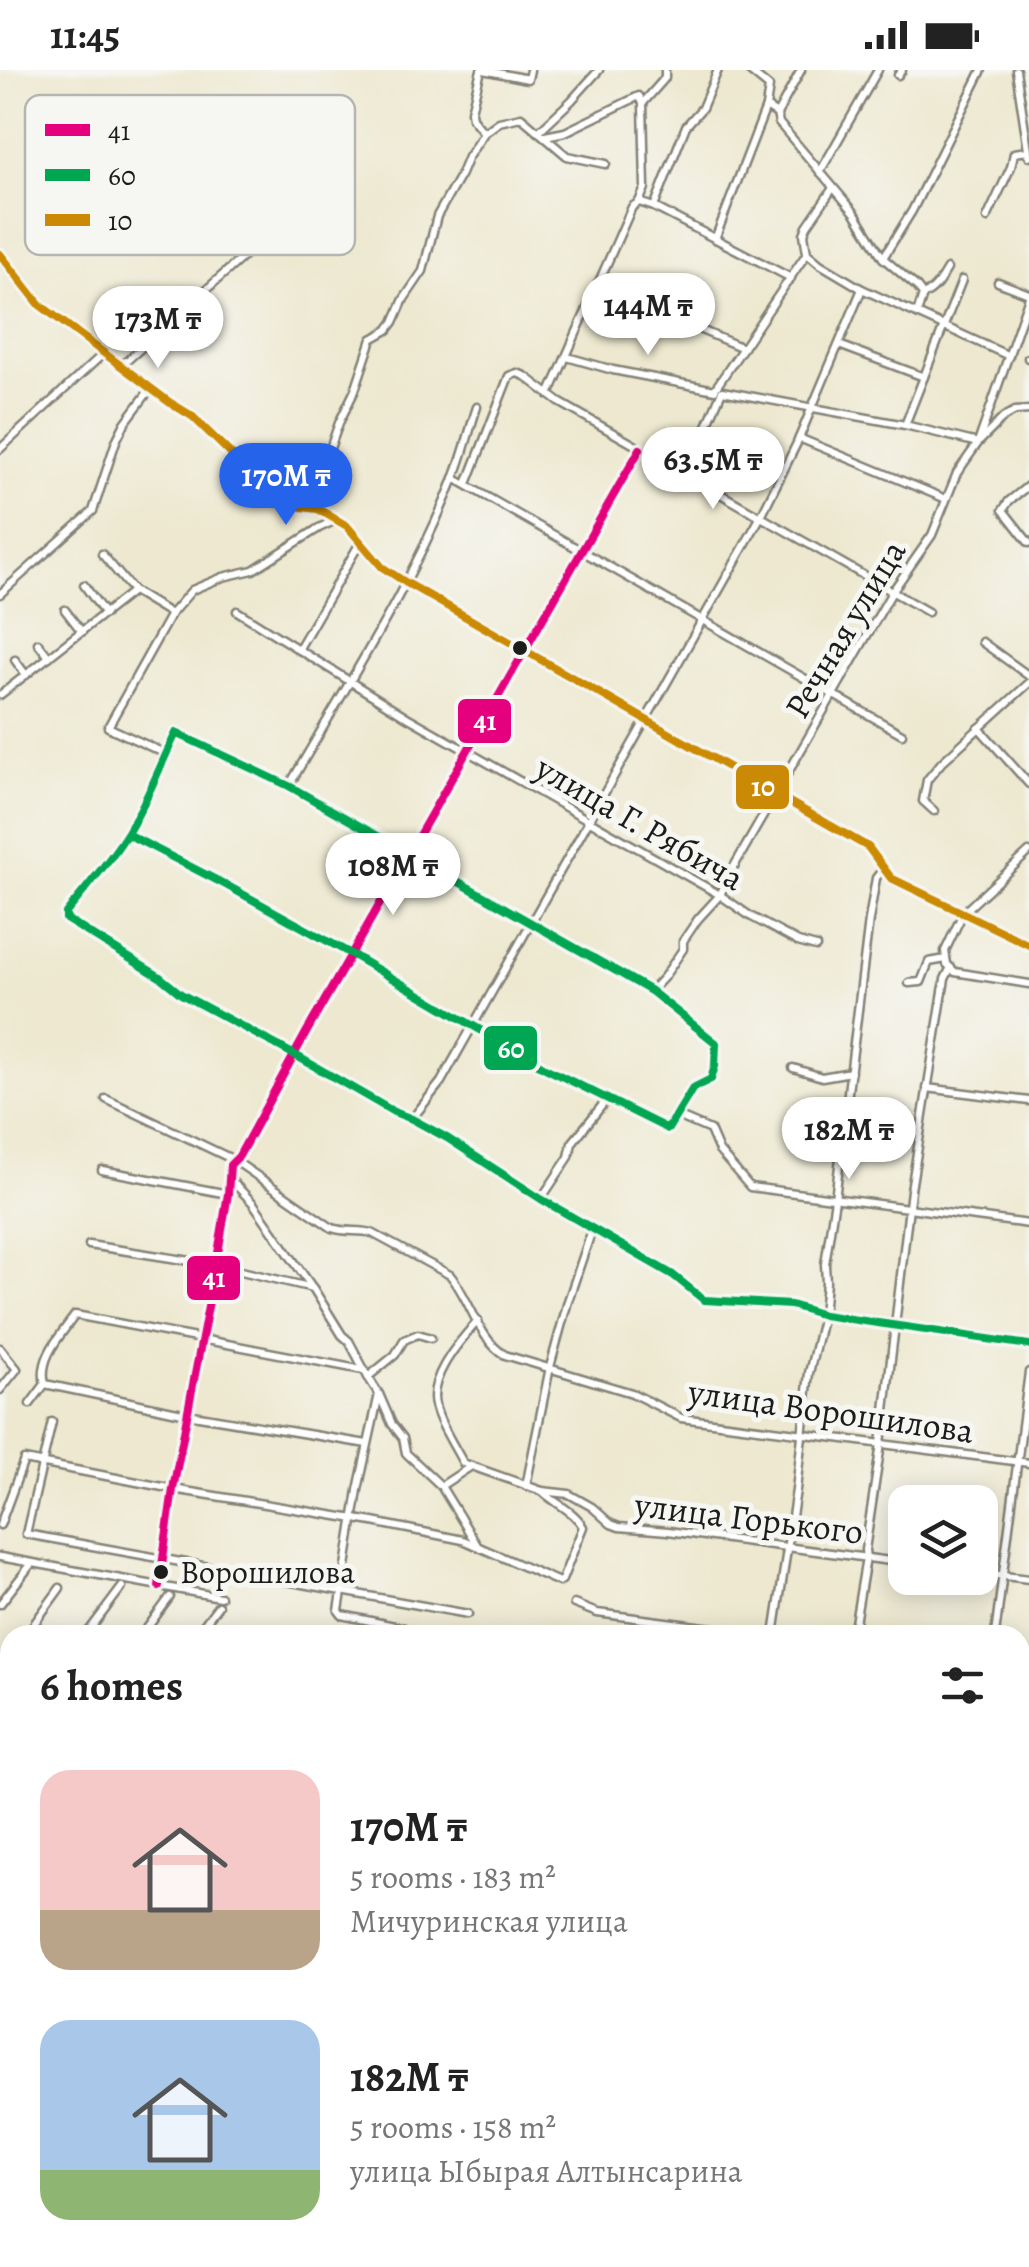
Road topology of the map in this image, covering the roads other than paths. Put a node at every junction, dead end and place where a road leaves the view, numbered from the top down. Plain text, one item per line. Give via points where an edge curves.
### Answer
1 (482, 70) edge
2 (530, 70) edge
3 (599, 70) edge
4 (665, 70) edge
5 (718, 70) edge
6 (748, 70) edge
7 (801, 70) edge
8 (878, 70) edge
9 (982, 70) edge
10 (1016, 70) edge
11 (643, 103) junction
12 (766, 107) junction
13 (776, 114) junction
14 (484, 133) junction
15 (541, 134) junction
16 (1029, 153) edge
17 (606, 164) dead end
18 (820, 172) junction
19 (833, 188) junction
20 (639, 202) junction
21 (654, 207) junction
22 (987, 218) dead end
23 (715, 239) junction
24 (807, 253) junction
25 (0, 254) edge
26 (246, 255) edge
27 (883, 258) junction
28 (948, 268) dead end
29 (790, 278) junction
30 (962, 280) dead end
31 (998, 282) dead end
32 (598, 286) junction
33 (862, 289) junction
34 (923, 295) junction
35 (1029, 295) edge
36 (917, 314) junction
37 (945, 326) junction
38 (839, 345) junction
39 (743, 348) junction
40 (104, 353) junction
41 (1010, 356) junction
42 (567, 357) junction
43 (121, 366) junction
44 (924, 377) junction
45 (151, 388) junction
46 (718, 390) junction
47 (549, 395) junction
48 (477, 407) dead end
49 (812, 409) junction
50 (1029, 410) edge
51 (905, 425) junction
52 (707, 426) dead end
53 (799, 438) junction
54 (978, 442) junction
55 (0, 449) edge
56 (640, 449) junction
57 (454, 478) junction
58 (467, 484) junction
59 (1029, 485) edge
60 (946, 499) junction
61 (302, 507) junction
62 (760, 518) junction
63 (337, 520) junction
64 (361, 542) junction
65 (1029, 543) edge
66 (581, 549) junction
67 (102, 554) dead end
68 (405, 582) junction
69 (84, 585) dead end
70 (133, 591) junction
71 (892, 592) junction
72 (0, 594) edge
73 (65, 610) dead end
74 (236, 610) dead end
75 (928, 612) dead end
76 (106, 614) junction
77 (172, 614) junction
78 (702, 619) junction
79 (82, 632) junction
80 (982, 642) dead end
81 (38, 644) dead end
82 (298, 650) junction
83 (524, 650) junction
84 (49, 657) junction
85 (14, 660) dead end
86 (26, 675) junction
87 (1029, 680) edge
88 (348, 682) junction
89 (833, 694) junction
90 (0, 695) edge
91 (644, 720) junction
92 (979, 728) junction
93 (902, 734) dead end
94 (467, 752) junction
95 (166, 754) junction
96 (1029, 784) edge
97 (289, 786) junction
98 (776, 794) junction
99 (934, 811) dead end
100 (587, 821) junction
101 (127, 834) junction
102 (1029, 852) edge
103 (410, 854) junction
104 (883, 869) junction
105 (720, 895) junction
106 (964, 913) junction
107 (530, 922) junction
108 (1029, 945) edge
109 (816, 947) dead end
110 (351, 954) junction
111 (946, 955) junction
112 (950, 970) junction
113 (909, 983) dead end
114 (1029, 984) edge
115 (650, 991) junction
116 (472, 1024) junction
117 (295, 1054) junction
118 (793, 1068) dead end
119 (851, 1072) junction
120 (927, 1088) junction
121 (608, 1098) junction
122 (106, 1099) dead end
123 (1029, 1101) edge
124 (675, 1115) junction
125 (412, 1119) junction
126 (234, 1160) junction
127 (102, 1170) dead end
128 (228, 1177) junction
129 (228, 1194) junction
130 (835, 1199) junction
131 (541, 1200) junction
132 (909, 1208) junction
133 (1029, 1224) edge
134 (592, 1230) junction
135 (89, 1244) dead end
136 (216, 1265) junction
137 (313, 1288) junction
138 (823, 1314) junction
139 (478, 1321) junction
140 (896, 1326) junction
141 (201, 1338) junction
142 (430, 1338) dead end
143 (1029, 1344) edge
144 (0, 1348) edge
145 (550, 1368) junction
146 (1029, 1372) edge
147 (366, 1373) junction
148 (46, 1384) junction
149 (0, 1390) edge
150 (379, 1394) junction
151 (30, 1404) dead end
152 (187, 1414) junction
153 (52, 1422) dead end
154 (801, 1434) junction
155 (367, 1444) junction
156 (881, 1444) junction
157 (1017, 1462) junction
158 (1029, 1463) edge
159 (41, 1464) junction
160 (471, 1466) junction
161 (441, 1486) junction
162 (526, 1486) junction
163 (173, 1489) junction
164 (542, 1491) junction
165 (355, 1519) junction
166 (0, 1525) edge
167 (478, 1546) junction
168 (787, 1548) junction
169 (0, 1557) edge
170 (163, 1558) junction
171 (866, 1558) junction
172 (888, 1561) edge
173 (32, 1563) junction
174 (998, 1575) edge
175 (1003, 1575) junction
176 (1029, 1579) edge
177 (158, 1586) junction
178 (122, 1587) dead end
179 (60, 1588) dead end
180 (343, 1592) junction
181 (170, 1597) dead end
182 (0, 1604) edge
183 (574, 1604) dead end
184 (468, 1614) dead end
185 (33, 1625) edge
186 (94, 1625) edge
187 (149, 1625) edge
188 (203, 1625) edge
189 (390, 1625) edge
190 (689, 1625) edge
191 (775, 1625) edge
192 (855, 1625) edge
193 (996, 1625) edge

1 - 2 street via 528,79
1 - 14 street via 471,111
3 - 15 street
4 - 11 street
5 - 21 street via 686,126
6 - 12 street via 769,87
7 - 13 street
8 - 18 street
9 - 27 street
10 - 16 street
11 - 15 street via 639,96 565,132
11 - 20 street via 645,188
12 - 13 street
12 - 23 street
13 - 18 street
14 - 15 street via 521,116
14 - 61 street via 437,216 423,271 388,330 372,339
15 - 17 street via 567,156
16 - 22 street via 1014,153
18 - 19 street
19 - 24 street via 807,226
19 - 27 street
20 - 21 street
20 - 32 street
21 - 23 street
23 - 29 street
24 - 29 street
24 - 33 street
25 - 40 street via 40,306
26 - 43 street
27 - 34 street
28 - 34 street
29 - 39 street
30 - 37 street
31 - 35 street
32 - 39 street
32 - 42 street
33 - 36 street
33 - 38 street
34 - 36 street
35 - 41 street
36 - 37 street
37 - 41 street
37 - 44 street
38 - 44 street
38 - 49 street
39 - 46 street
40 - 43 street
40 - 55 street
41 - 54 street
42 - 46 street
42 - 47 street
43 - 45 street
44 - 51 street
45 - 61 street via 192,416 271,493
45 - 72 street via 116,441 93,511
46 - 49 street
46 - 52 street
47 - 56 street
47 - 58 street via 525,376 509,376
48 - 57 street
49 - 51 street
49 - 53 street
50 - 54 street, Речная улица via 1004,418
51 - 54 street
53 - 60 street
53 - 62 street
54 - 60 street, Речная улица
56 - 62 street
56 - 66 street
57 - 58 street
57 - 68 street
58 - 66 street
59 - 65 street via 1003,510
60 - 71 street, Речная улица via 932,535
61 - 63 street
62 - 71 street
62 - 78 street
63 - 64 street
63 - 77 street via 253,570 192,590
64 - 68 street
64 - 82 street
66 - 78 street
66 - 83 street
67 - 70 street
68 - 83 street
68 - 88 street
69 - 76 street
70 - 76 street
70 - 77 street
71 - 75 street
71 - 89 street, Речная улица
73 - 79 street
74 - 82 street, улица Г. Рябича
76 - 79 street
77 - 95 street via 108,727
78 - 89 street
78 - 91 street
79 - 84 street
80 - 87 street
81 - 84 street
82 - 88 street, улица Г. Рябича
83 - 91 street
83 - 94 street
84 - 86 street
85 - 86 street
86 - 90 street
87 - 92 street
88 - 94 street, улица Г. Рябича
88 - 97 street
89 - 93 street
89 - 98 street, Речная улица
91 - 98 street
91 - 100 street
92 - 96 street
92 - 99 street via 927,780 923,801
94 - 100 street, улица Г. Рябича
94 - 103 street
95 - 97 street via 176,734
95 - 101 street
97 - 103 street
98 - 104 street via 868,848
98 - 105 street, Речная улица
100 - 105 street, улица Г. Рябича
100 - 107 street
101 - 110 street
101 - 117 street via 66,919 181,994
102 - 106 street
103 - 107 street
103 - 110 street
104 - 106 street via 905,889
104 - 119 street via 869,920
105 - 109 street, улица Г. Рябича
105 - 115 street, Речная улица
106 - 108 street
106 - 111 street
107 - 115 street
107 - 116 street
110 - 116 street
110 - 117 street
111 - 112 street
111 - 113 street via 929,962 921,982
112 - 114 street
112 - 120 street
115 - 124 street via 716,1043 711,1079 693,1088
116 - 121 street
116 - 125 street
117 - 125 street
117 - 126 street
118 - 119 street via 822,1077
119 - 130 street
120 - 123 street
120 - 132 street
121 - 124 street via 668,1129
121 - 131 street via 572,1143
122 - 126 street, улица Ворошилова
124 - 130 street via 710,1130 750,1187
125 - 131 street
126 - 128 street
126 - 139 street, улица Ворошилова via 332,1228 372,1233 450,1275
127 - 129 street
128 - 129 street
128 - 137 street
129 - 136 street
130 - 132 street
130 - 138 street
131 - 134 street
132 - 133 street
132 - 140 street
134 - 138 street via 704,1300 791,1305
134 - 145 street
135 - 136 street
136 - 137 street
136 - 141 street
137 - 147 street
138 - 140 street
138 - 154 street
139 - 145 street, улица Ворошилова via 496,1350
139 - 160 street via 448,1359 434,1399 462,1463
140 - 143 street
140 - 156 street
141 - 147 street
141 - 148 street via 75,1316 46,1359
141 - 152 street
142 - 147 street via 404,1340 395,1355
144 - 149 street via 17,1368
145 - 154 street, улица Ворошилова via 632,1393 680,1418
145 - 162 street
146 - 157 street
147 - 150 street
148 - 151 street
148 - 152 street
150 - 155 street
150 - 161 street via 406,1453
152 - 155 street
152 - 163 street
153 - 159 street
154 - 156 street, улица Ворошилова
154 - 168 street
155 - 165 street
156 - 157 street, улица Ворошилова
156 - 171 street
157 - 158 street, улица Ворошилова
157 - 175 street
159 - 163 street
159 - 166 street via 24,1460
159 - 170 street via 26,1534
160 - 161 street
160 - 162 street, улица Горького
161 - 167 street
162 - 164 street, улица Горького
163 - 165 street
163 - 170 street
164 - 167 street via 583,1526 562,1580
164 - 168 street, улица Горького via 580,1499 619,1526
165 - 167 street
165 - 180 street
168 - 171 street, улица Горького
168 - 191 street
169 - 173 street
170 - 177 street
170 - 180 street
171 - 172 street, улица Горького
171 - 192 street
173 - 177 street
173 - 182 street
174 - 175 street
175 - 176 street
175 - 193 street
177 - 188 street via 219,1601
178 - 186 street
179 - 185 street
180 - 184 street
180 - 189 street via 342,1615
181 - 187 street
183 - 190 street

